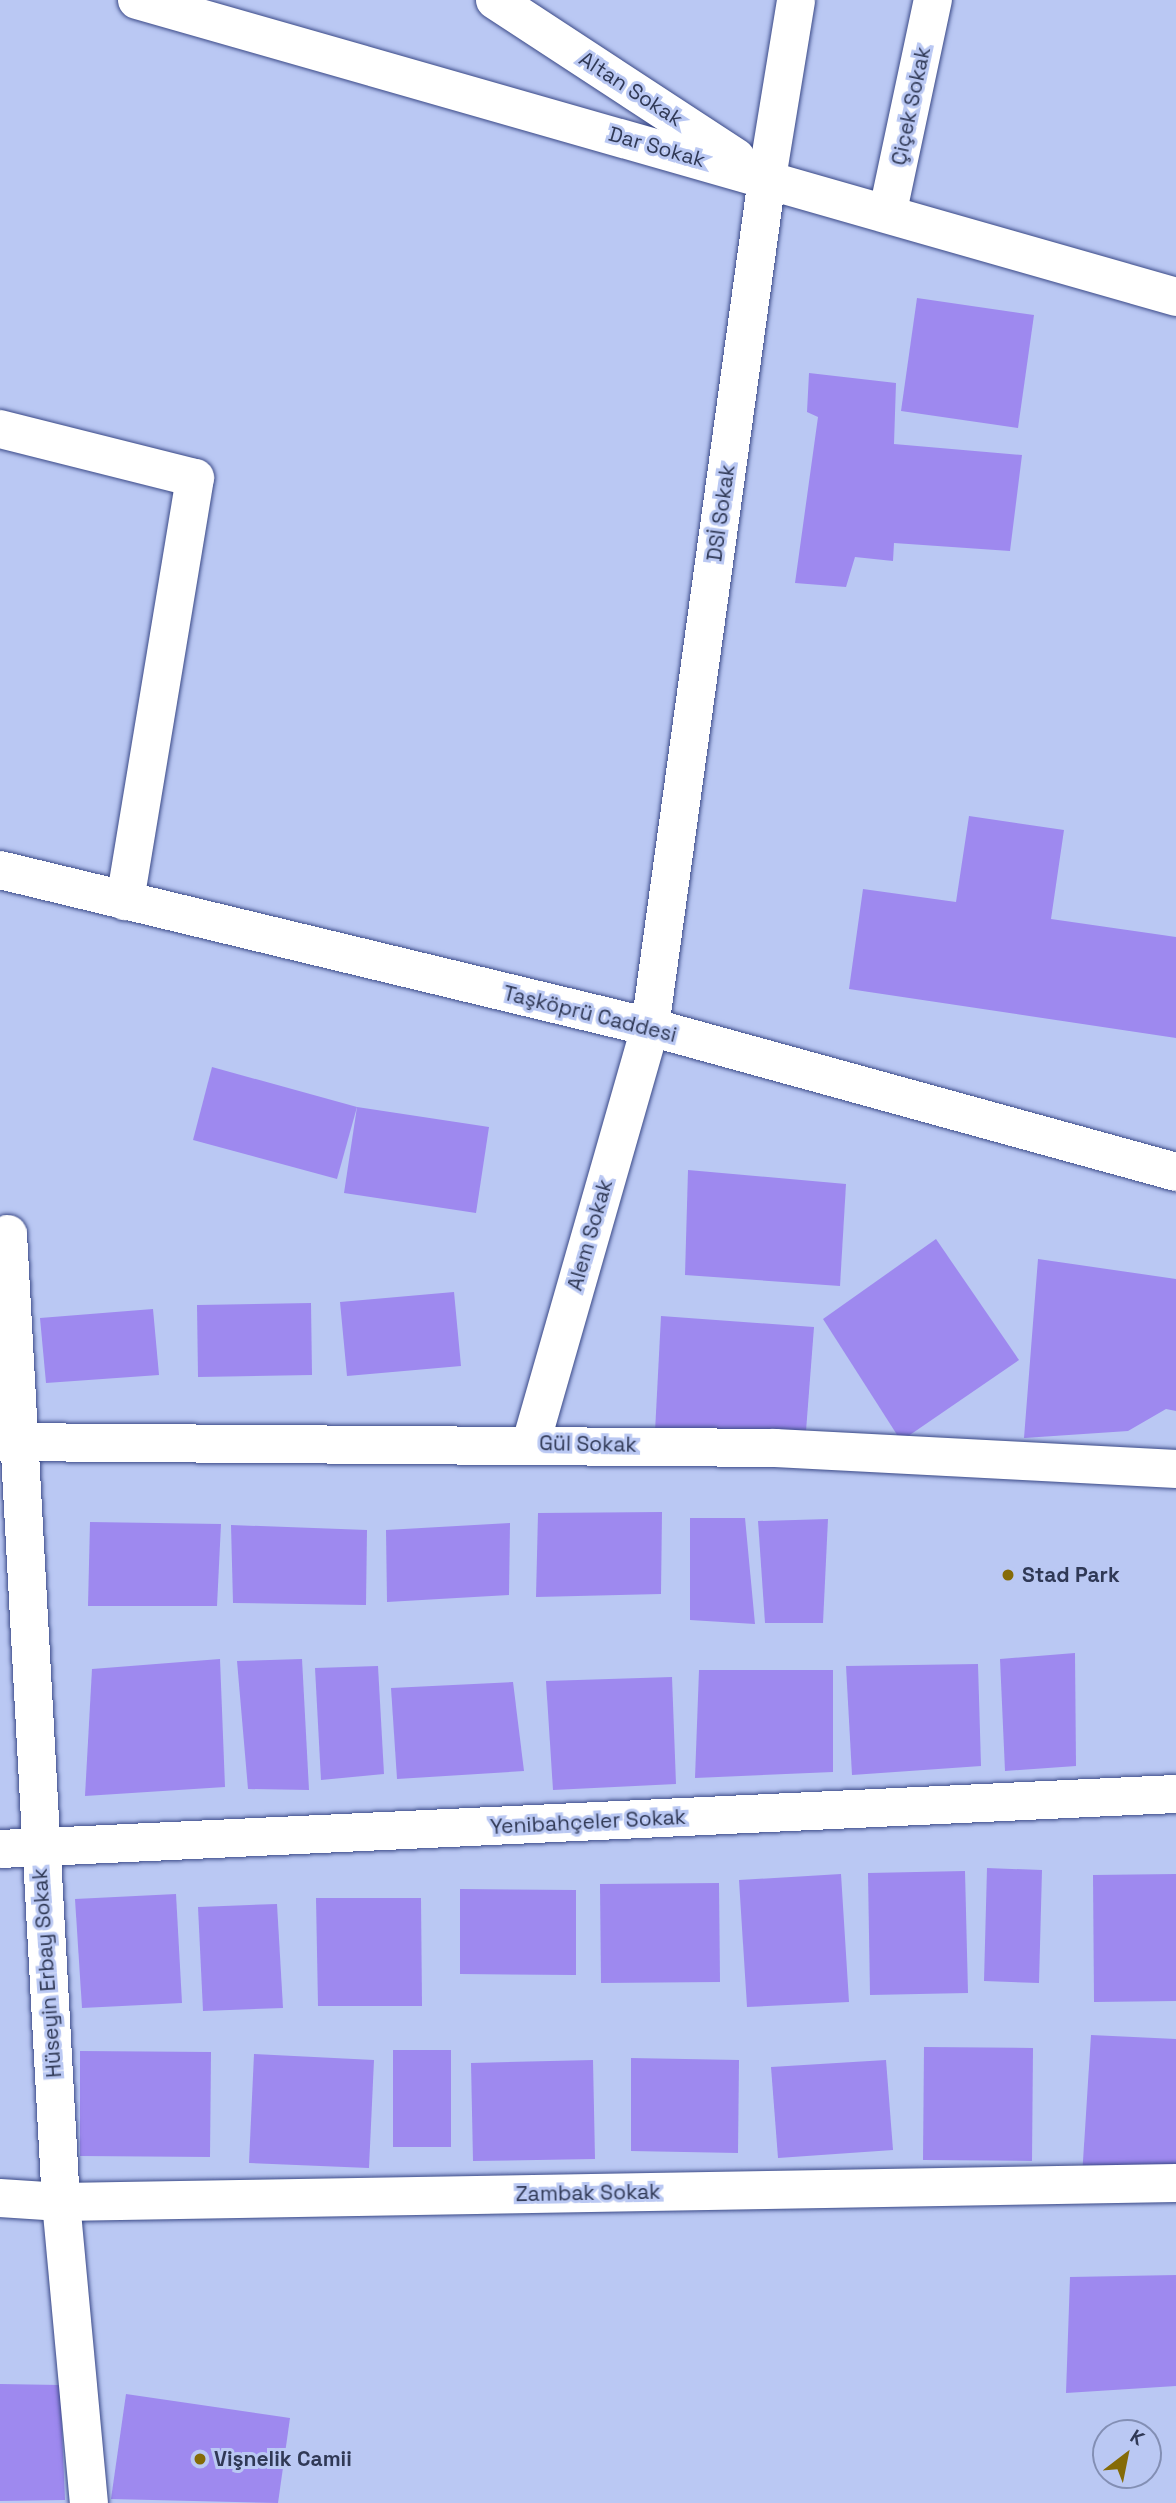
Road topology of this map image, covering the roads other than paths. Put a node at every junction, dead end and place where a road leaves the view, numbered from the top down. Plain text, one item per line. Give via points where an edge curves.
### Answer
1 (138, 0) edge
2 (495, 0) edge
3 (796, 0) edge
4 (933, 0) edge
5 (767, 178) junction
6 (888, 212) junction
7 (1176, 297) edge
8 (0, 429) edge
9 (0, 870) edge
10 (125, 901) junction
11 (650, 1027) junction
12 (1176, 1172) edge
13 (8, 1234) dead end
14 (9, 1442) edge
15 (531, 1443) junction
16 (1176, 1469) edge
17 (1176, 1794) edge
18 (0, 1849) edge
19 (39, 1849) junction
20 (1176, 2183) edge
21 (0, 2198) edge
22 (61, 2202) junction
23 (89, 2503) edge

1 - 5 street, Dar Sokak
2 - 5 street, Altan Sokak
3 - 5 street, DSİ Sokak
4 - 6 street, Çiçek Sokak
5 - 6 street, Dar Sokak
5 - 11 street, DSİ Sokak
6 - 7 street, Dar Sokak
8 - 10 street via 195,478
9 - 10 street, Taşköprü Caddesi
10 - 11 street, Taşköprü Caddesi
11 - 12 street, Taşköprü Caddesi
11 - 15 street, Alem Sokak
13 - 14 street, Hüseyin Erbay Sokak
14 - 15 street, Gül Sokak
14 - 19 street, Hüseyin Erbay Sokak
15 - 16 street, Gül Sokak via 775,1448
17 - 19 street, Yenibahçeler Sokak
18 - 19 street, Yenibahçeler Sokak
19 - 22 street, Hüseyin Erbay Sokak
20 - 22 street, Zambak Sokak
21 - 22 street, Zambak Sokak
22 - 23 street, Hüseyin Erbay Sokak

